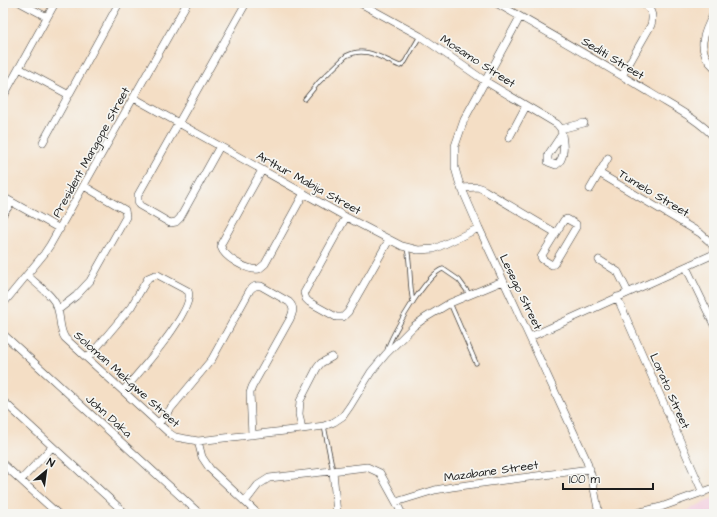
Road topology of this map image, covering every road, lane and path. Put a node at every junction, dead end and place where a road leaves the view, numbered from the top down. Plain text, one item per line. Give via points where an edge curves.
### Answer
1 (21, 3) edge
2 (55, 3) edge
3 (120, 3) edge
4 (187, 3) edge
5 (246, 3) edge
6 (360, 3) edge
7 (496, 3) edge
8 (642, 3) edge
9 (714, 13) edge
10 (47, 17) junction
11 (520, 17) junction
12 (420, 36) junction
13 (714, 67) edge
14 (19, 68) junction
15 (622, 76) junction
16 (485, 80) junction
17 (69, 95) junction
18 (3, 97) edge
19 (134, 98) junction
20 (304, 99) dead end
21 (526, 106) junction
22 (178, 123) junction
23 (584, 123) dead end
24 (714, 137) edge
25 (509, 138) dead end
26 (43, 142) dead end
27 (220, 146) junction
28 (608, 158) dead end
29 (262, 170) junction
30 (599, 173) junction
31 (84, 186) junction
32 (461, 188) junction
33 (590, 189) dead end
34 (304, 193) junction
35 (3, 197) edge
36 (12, 202) junction
37 (3, 214) edge
38 (346, 217) junction
39 (478, 228) junction
40 (60, 229) junction
41 (556, 233) junction
42 (389, 240) junction
43 (407, 248) junction
44 (714, 248) edge
45 (714, 254) edge
46 (599, 260) dead end
47 (686, 267) junction
48 (27, 276) junction
49 (503, 281) junction
50 (628, 292) junction
51 (470, 295) junction
52 (617, 297) junction
53 (413, 303) junction
54 (450, 303) junction
55 (3, 304) edge
56 (58, 310) junction
57 (714, 325) edge
58 (3, 334) edge
59 (530, 337) junction
60 (386, 354) junction
61 (332, 357) dead end
62 (88, 358) junction
63 (476, 363) dead end
64 (123, 391) junction
65 (3, 401) edge
66 (158, 424) junction
67 (324, 426) junction
68 (302, 429) junction
69 (252, 435) junction
70 (198, 441) junction
71 (52, 447) junction
72 (3, 464) edge
73 (590, 469) junction
74 (333, 470) junction
75 (21, 480) junction
76 (714, 488) edge
77 (703, 493) junction
78 (245, 502) junction
79 (396, 502) junction
80 (58, 514) edge
81 (126, 514) edge
82 (200, 514) edge
83 (258, 514) edge
84 (337, 514) edge
85 (402, 514) edge
86 (598, 514) edge
87 (633, 514) edge

1 - 10 street
2 - 10 street
3 - 17 street
4 - 19 street, President Mangope Street
5 - 22 street
6 - 12 street, Mosamo Street
7 - 11 street, Sediti Street
8 - 15 street via 651,12 651,25
9 - 13 street via 706,29 703,45 708,62
10 - 14 street
11 - 15 street, Sediti Street
11 - 16 street, Lesego Street
12 - 16 street, Mosamo Street
12 - 20 lane via 400,66 372,53 351,53
14 - 17 street
14 - 18 street
15 - 24 street, Sediti Street via 687,115
16 - 21 street, Mosamo Street
16 - 32 street, Lesego Street via 464,120 455,146 455,168
17 - 26 street
19 - 22 street, Arthur Mabija Street
19 - 31 street, President Mangope Street
21 - 23 street, Mosamo Street via 557,124 562,132
21 - 25 street
22 - 27 street, Arthur Mabija Street
22 - 27 street via 138,195 142,208 170,223 176,222
27 - 29 street, Arthur Mabija Street
28 - 30 street, Tumelo Street
29 - 34 street, Arthur Mabija Street
29 - 34 street via 221,244 222,251 251,270 259,269 265,264
30 - 33 street, Tumelo Street
30 - 44 street, Tumelo Street via 700,233
31 - 40 street, President Mangope Street
31 - 56 street via 124,210 126,217 90,281
32 - 39 street, Lesego Street
32 - 41 street via 478,187
34 - 38 street, Arthur Mabija Street
35 - 36 street
36 - 37 street
36 - 40 street
38 - 42 street, Arthur Mabija Street
38 - 42 street via 304,293 309,302 329,314 340,318 348,312
39 - 43 street, Arthur Mabija Street via 434,249
39 - 49 street, Lesego Street
40 - 48 street, President Mangope Street
41 - 41 street via 565,219 576,224 552,265 541,258
42 - 43 street, Arthur Mabija Street
43 - 53 lane
45 - 47 street
46 - 50 street via 618,272
47 - 50 street
47 - 57 street
48 - 55 street, President Mangope Street
48 - 56 street, Soloman Mekgwe Street via 55,302
49 - 51 street, Soloman Mekgwe Street
49 - 59 street, Lesego Street
50 - 52 street
51 - 53 lane via 459,280 440,269 419,292
51 - 54 street, Soloman Mekgwe Street
52 - 59 street
52 - 77 street, Lorato Street
53 - 60 lane via 390,339
54 - 60 street, Soloman Mekgwe Street via 414,326
54 - 63 lane
56 - 62 street, Soloman Mekgwe Street via 62,334
58 - 82 street, John Daka
59 - 73 street, Lesego Street
60 - 67 street, Soloman Mekgwe Street via 343,416
61 - 68 street via 321,363 300,401
62 - 64 street, Soloman Mekgwe Street
62 - 64 street via 131,307 150,276 158,275 188,291 188,303 173,329
64 - 66 street, Soloman Mekgwe Street
65 - 71 street
66 - 69 street via 212,359 250,290 261,286 289,302 294,310 252,387
66 - 70 street, Soloman Mekgwe Street via 175,437
67 - 68 street, Soloman Mekgwe Street
67 - 74 lane
68 - 69 street, Soloman Mekgwe Street
69 - 70 street, Soloman Mekgwe Street
70 - 78 street via 202,457 210,469
71 - 75 street
71 - 81 street
72 - 75 street
73 - 79 street, Mazabane Street via 452,487
73 - 86 street, Lesego Street
74 - 78 street via 265,480
74 - 79 street via 367,467 376,470
74 - 84 street
75 - 80 street
76 - 77 street
77 - 87 street
78 - 83 street
79 - 85 street

